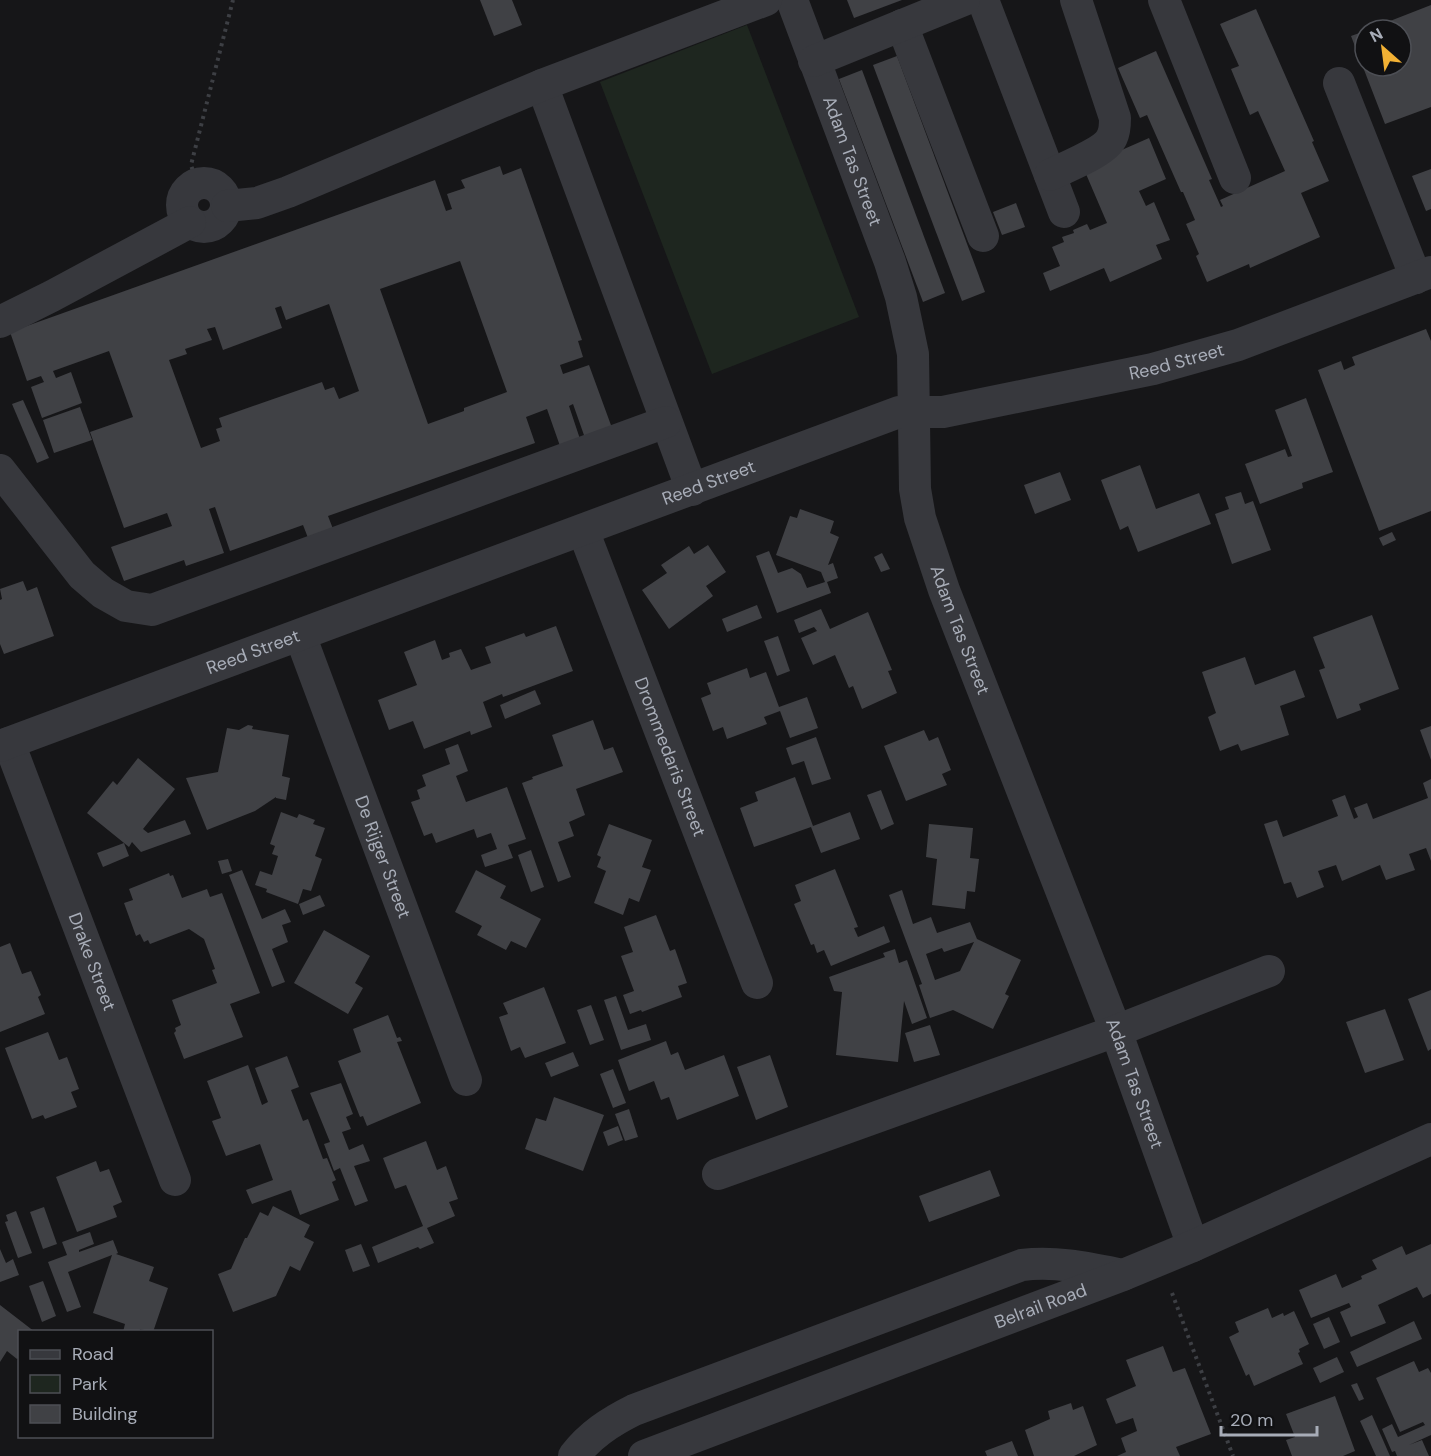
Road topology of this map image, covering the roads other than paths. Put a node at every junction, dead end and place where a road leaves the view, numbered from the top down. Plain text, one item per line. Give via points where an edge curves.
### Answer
1 (766, 0) edge
2 (792, 0) edge
3 (964, 0) edge
4 (983, 0) edge
5 (1076, 0) edge
6 (1164, 0) edge
7 (902, 25) junction
8 (814, 61) junction
9 (1339, 83) dead end
10 (543, 85) junction
11 (1050, 175) junction
12 (1235, 178) dead end
13 (227, 206) junction
14 (1064, 212) dead end
15 (190, 222) junction
16 (983, 236) dead end
17 (1423, 275) edge
18 (0, 322) edge
19 (915, 412) junction
20 (666, 422) junction
21 (0, 470) edge
22 (692, 490) junction
23 (583, 530) junction
24 (300, 635) junction
25 (4, 745) edge
26 (1269, 970) dead end
27 (757, 983) dead end
28 (1116, 1031) junction
29 (466, 1080) dead end
30 (1431, 1139) edge
31 (717, 1174) dead end
32 (175, 1180) dead end
33 (1193, 1246) junction
34 (1123, 1275) junction
35 (574, 1456) edge
36 (644, 1456) edge

1 - 10 street
2 - 8 street, Adam Tas Street
3 - 7 street
4 - 11 street
5 - 11 street via 1115,118 1114,130 1112,140 1102,148
6 - 12 street
7 - 8 street
7 - 16 street
8 - 19 street, Adam Tas Street via 901,297 913,354
9 - 17 street
10 - 13 street via 288,192 257,203
10 - 20 street
11 - 14 street
13 - 15 street via 224,216 208,227
13 - 15 street via 221,190 214,185 197,184 189,189 182,206
15 - 18 street
17 - 19 street, Reed Street via 1281,330 1193,358 943,412
19 - 22 street, Reed Street via 899,412
19 - 28 street, Adam Tas Street via 915,489 920,518 944,590
20 - 21 street via 152,610 126,606 102,593 82,575
20 - 22 street
22 - 23 street, Reed Street
23 - 24 street, Reed Street
23 - 27 street, Drommedaris Street
24 - 25 street, Reed Street
24 - 29 street, De Rijger Street
25 - 32 street, Drake Street
26 - 28 street
28 - 31 street
28 - 33 street, Adam Tas Street
30 - 33 street, Belrail Road
33 - 34 street, Belrail Road
34 - 35 street via 1067,1264 1022,1265 634,1410 599,1430
34 - 36 street, Belrail Road

